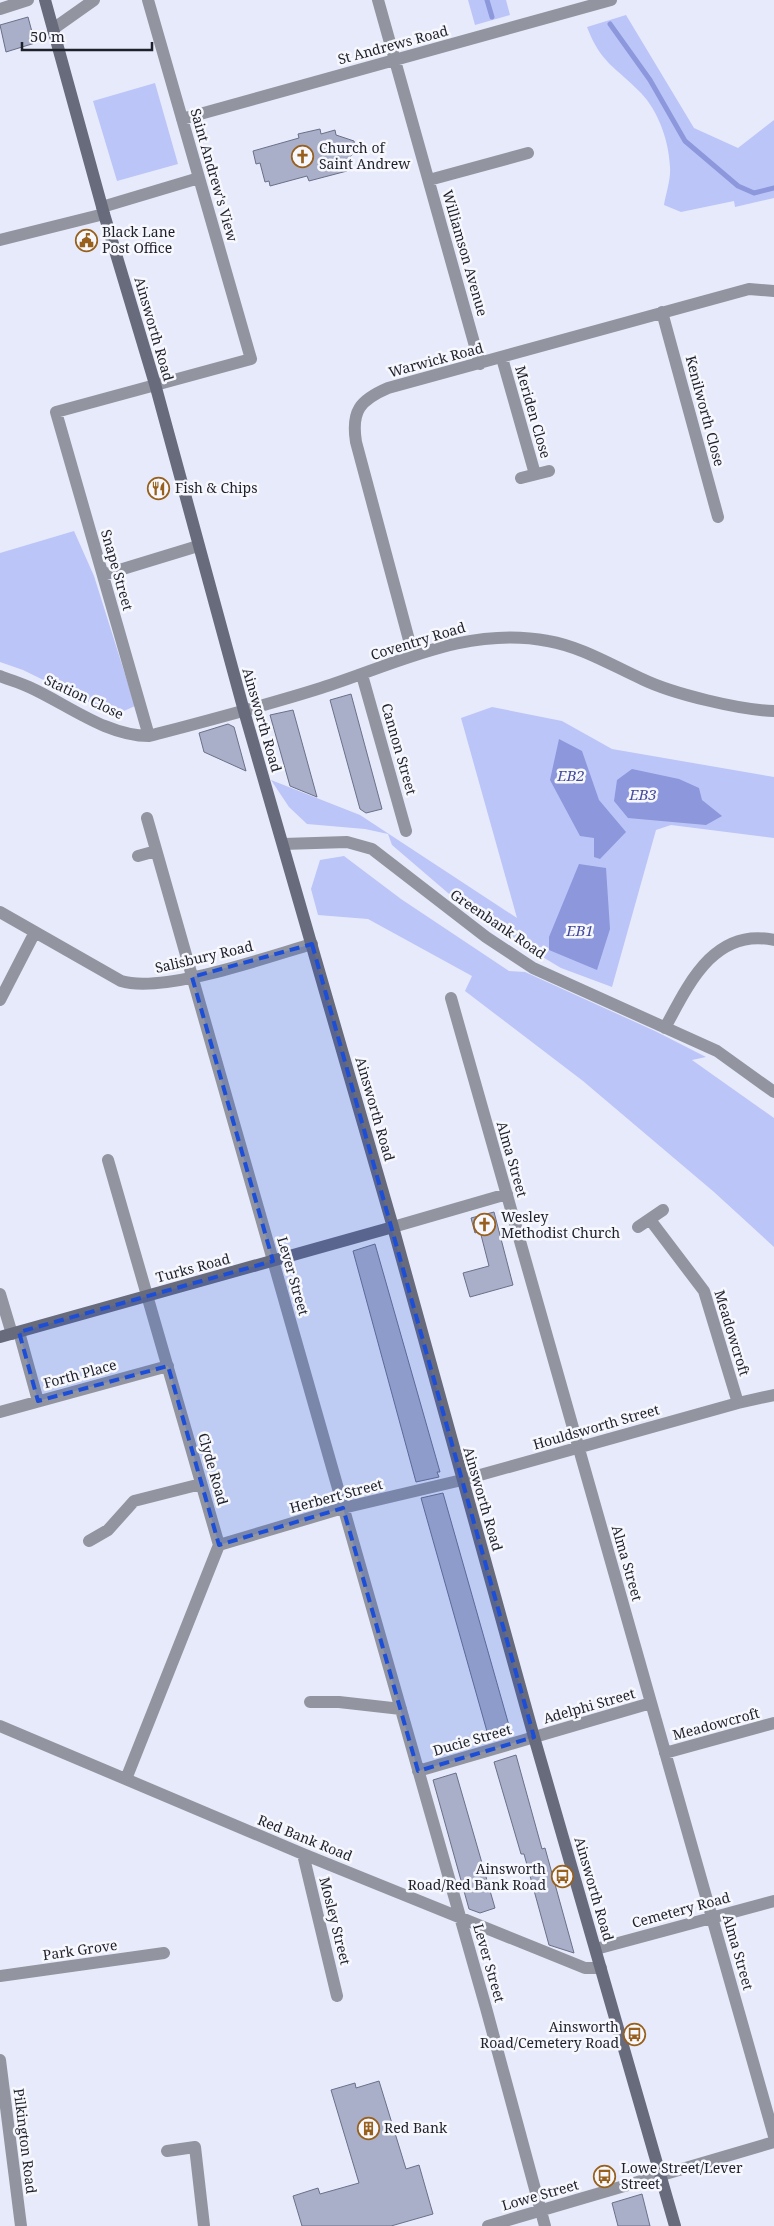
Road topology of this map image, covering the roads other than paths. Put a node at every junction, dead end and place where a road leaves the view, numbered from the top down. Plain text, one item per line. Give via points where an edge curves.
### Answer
1 (28, 0) edge
2 (45, 0) edge
3 (94, 0) edge
4 (148, 0) edge
5 (378, 0) edge
6 (611, 0) edge
7 (0, 9) edge
8 (53, 29) junction
9 (395, 60) junction
10 (182, 119) junction
11 (528, 153) dead end
12 (199, 178) junction
13 (429, 180) junction
14 (103, 210) junction
15 (0, 240) edge
16 (774, 291) edge
17 (662, 312) junction
18 (502, 358) junction
19 (480, 364) junction
20 (155, 384) junction
21 (549, 471) dead end
22 (535, 474) junction
23 (521, 478) dead end
24 (718, 517) dead end
25 (198, 546) junction
26 (103, 575) junction
27 (413, 655) junction
28 (362, 675) junction
29 (0, 676) edge
30 (244, 711) junction
31 (774, 711) edge
32 (149, 736) junction
33 (147, 818) dead end
34 (406, 831) dead end
35 (283, 844) junction
36 (156, 850) junction
37 (138, 856) dead end
38 (0, 912) edge
39 (35, 932) junction
40 (774, 940) edge
41 (312, 944) junction
42 (192, 977) junction
43 (451, 998) dead end
44 (0, 1000) edge
45 (665, 1028) junction
46 (774, 1092) edge
47 (108, 1160) dead end
48 (507, 1194) junction
49 (663, 1210) dead end
50 (651, 1220) junction
51 (393, 1227) junction
52 (638, 1227) dead end
53 (273, 1261) junction
54 (0, 1294) edge
55 (147, 1296) junction
56 (10, 1334) edge
57 (168, 1366) junction
58 (774, 1395) edge
59 (38, 1401) junction
60 (738, 1403) junction
61 (0, 1412) edge
62 (579, 1447) junction
63 (462, 1480) junction
64 (202, 1484) junction
65 (343, 1508) junction
66 (89, 1541) dead end
67 (219, 1545) junction
68 (310, 1702) dead end
69 (651, 1703) junction
70 (401, 1709) junction
71 (774, 1723) edge
72 (0, 1726) edge
73 (534, 1737) junction
74 (665, 1753) junction
75 (418, 1772) junction
76 (126, 1779) junction
77 (303, 1854) junction
78 (774, 1901) edge
79 (713, 1917) junction
80 (460, 1918) junction
81 (596, 1950) junction
82 (164, 1953) dead end
83 (601, 1968) junction
84 (0, 1976) edge
85 (337, 1996) dead end
86 (0, 2060) edge
87 (774, 2136) edge
88 (774, 2142) edge
89 (167, 2151) dead end
90 (660, 2176) junction
91 (540, 2210) junction
92 (21, 2226) edge
93 (204, 2226) edge
94 (488, 2226) edge
95 (545, 2226) edge
96 (675, 2226) edge

1 - 7 street
2 - 8 main road, Ainsworth Road
3 - 8 street
4 - 10 street, Saint Andrew's View
5 - 9 street, Williamson Avenue
6 - 9 street, St Andrews Road
8 - 14 main road, Ainsworth Road
9 - 10 street, St Andrews Road
9 - 13 street, Williamson Avenue
10 - 12 street, Saint Andrew's View
11 - 13 street, Williamson Avenue
12 - 14 street
12 - 20 street, Saint Andrew's View via 251,358
13 - 19 street, Williamson Avenue
14 - 15 street
14 - 20 main road, Ainsworth Road
16 - 17 street, Warwick Road via 750,289
17 - 18 street, Warwick Road
17 - 24 street, Kenilworth Close
18 - 19 street, Warwick Road
18 - 22 street, Meriden Close
19 - 27 street, Warwick Road via 371,395 355,416 356,442
20 - 25 main road, Ainsworth Road
20 - 26 street, Snape Street via 56,412
21 - 22 street, Meriden Close
22 - 23 street, Meriden Close
25 - 26 street
25 - 30 main road, Ainsworth Road
26 - 32 street, Snape Street
27 - 28 street, Coventry Road
27 - 31 street, Coventry Road via 482,638 547,641 594,654 665,689 746,708
28 - 30 street, Coventry Road
28 - 34 street, Cannon Street
29 - 32 street, Station Close via 29,687 103,725 138,736
30 - 32 street, Station Close
30 - 35 main road, Ainsworth Road
33 - 36 street, Lever Street
35 - 41 main road, Ainsworth Road
35 - 45 street, Greenbank Road via 347,842 372,849 478,932 533,968
36 - 37 street
36 - 42 street, Lever Street
38 - 39 street, Salisbury Road
39 - 42 street, Salisbury Road via 133,985
39 - 44 street
40 - 45 street via 742,939 720,950 686,988
41 - 42 street, Salisbury Road
41 - 51 main road, Ainsworth Road
42 - 53 street, Lever Street
43 - 48 street, Alma Street
45 - 46 street, Greenbank Road via 717,1051
47 - 55 street, Clyde Road
48 - 51 street
48 - 62 street, Alma Street
49 - 50 street
50 - 52 street
50 - 60 street, Meadowcroft via 704,1291
51 - 53 main road, Turks Road
51 - 63 main road, Ainsworth Road
53 - 55 main road, Turks Road
53 - 65 street, Lever Street
54 - 56 street
55 - 56 main road, Turks Road
55 - 57 street, Clyde Road
56 - 59 street
57 - 59 street, Forth Place
57 - 64 street, Clyde Road
58 - 60 street
59 - 61 street, Forth Place
60 - 62 street, Houldsworth Street
62 - 63 street, Houldsworth Street
62 - 69 street, Alma Street
63 - 65 street, Herbert Street
63 - 73 main road, Ainsworth Road
64 - 66 street via 134,1501 108,1530
64 - 67 street, Clyde Road
65 - 67 street, Herbert Street
65 - 70 street, Lever Street
67 - 76 street
68 - 70 street
69 - 73 street, Adelphi Street
69 - 74 street, Alma Street
70 - 75 street, Lever Street
71 - 74 street, Meadowcroft
72 - 76 street, Red Bank Road
73 - 75 street, Ducie Street
73 - 81 main road, Ainsworth Road
74 - 79 street, Alma Street
75 - 80 street, Lever Street
76 - 77 street, Red Bank Road
77 - 80 street, Red Bank Road
77 - 85 street, Mosley Street
78 - 79 street, Cemetery Road
79 - 81 street, Cemetery Road
79 - 87 street, Alma Street
80 - 83 street, Red Bank Road via 585,1968
80 - 91 street, Lever Street
81 - 83 main road, Ainsworth Road
82 - 84 street, Park Grove
83 - 90 main road, Ainsworth Road
86 - 92 street, Pilkington Road
88 - 90 street, Lowe Street
89 - 93 street via 195,2147
90 - 91 street, Lowe Street
90 - 96 main road, Ainsworth Road
91 - 94 street, Lowe Street
91 - 95 street, Lever Street

